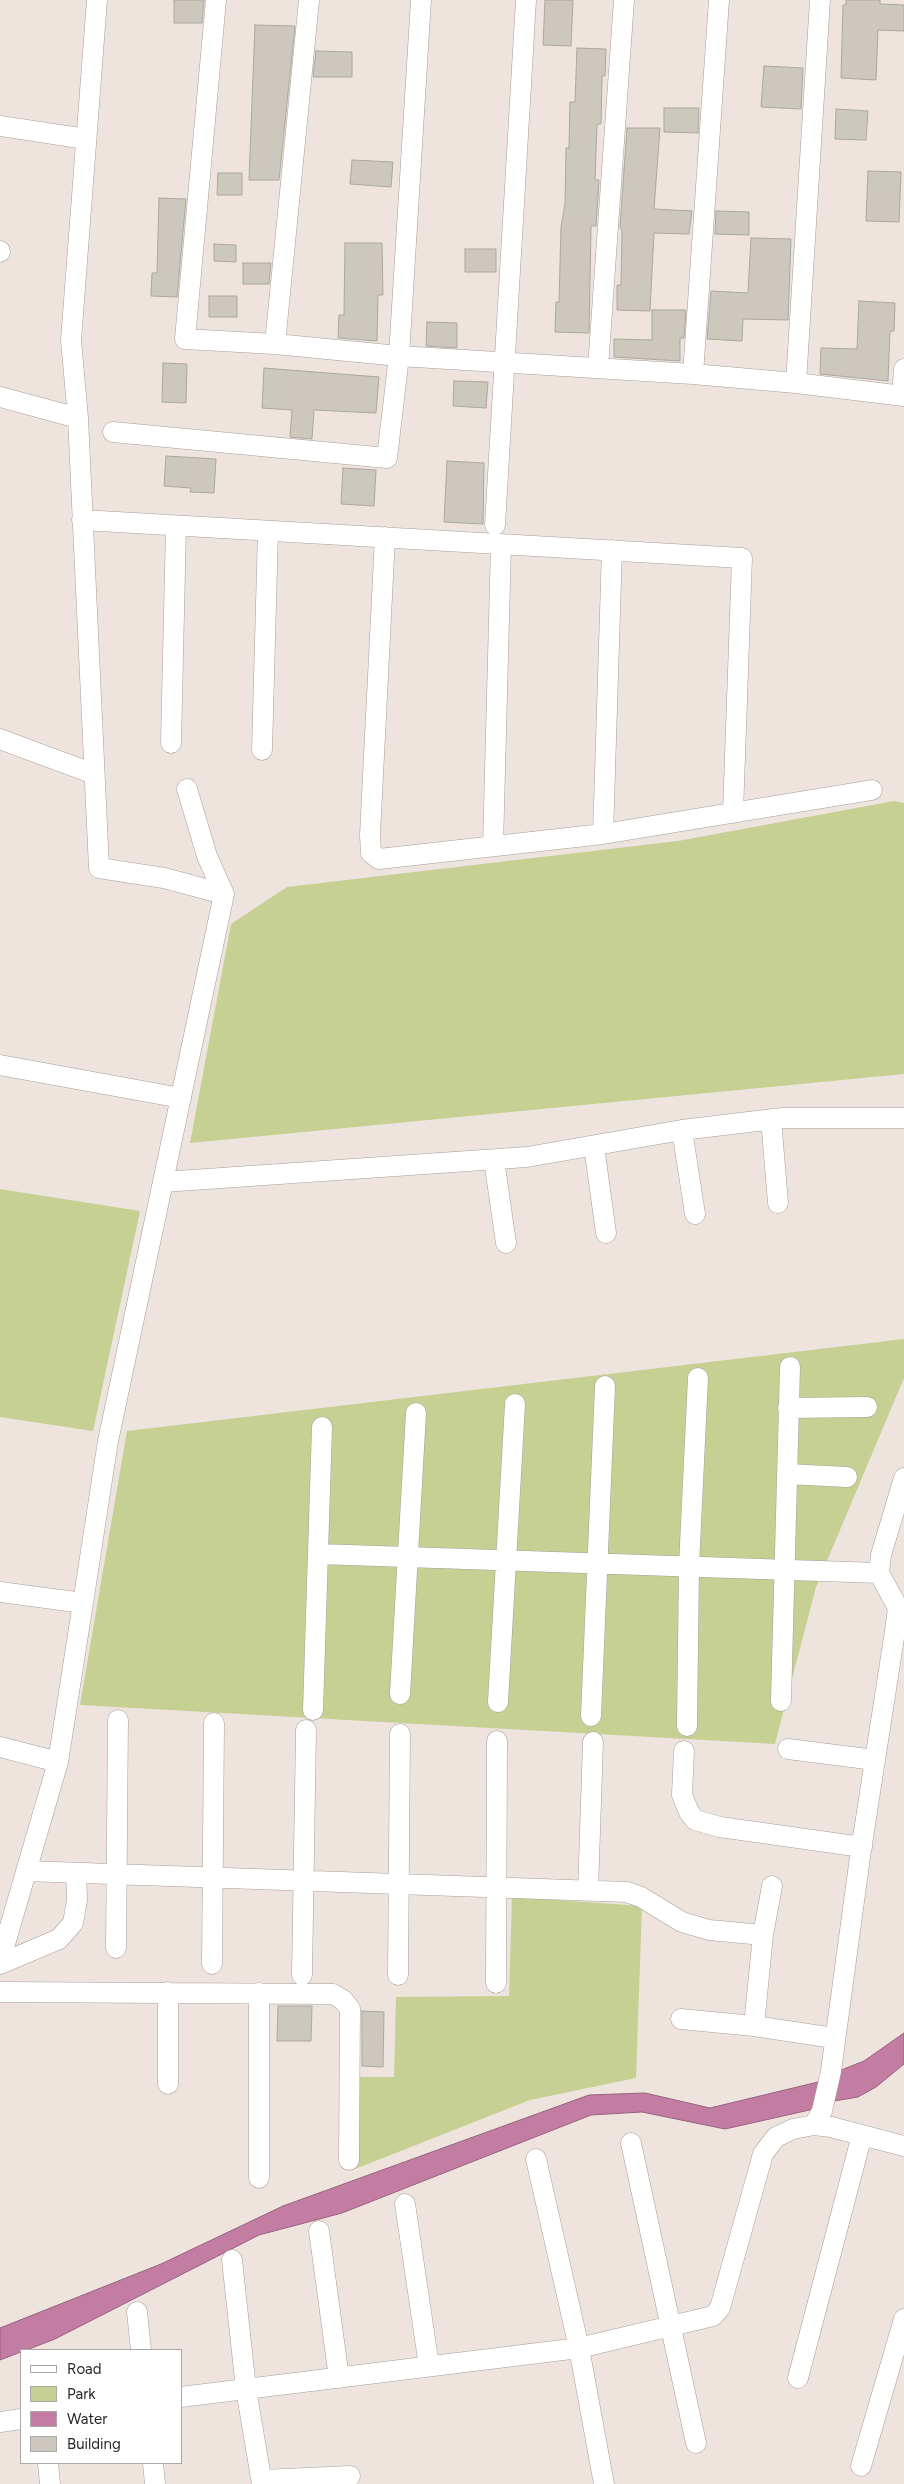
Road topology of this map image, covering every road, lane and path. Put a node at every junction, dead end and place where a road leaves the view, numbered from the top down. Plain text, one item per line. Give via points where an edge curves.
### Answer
1 (97, 0) edge
2 (216, 0) edge
3 (308, 0) edge
4 (421, 0) edge
5 (526, 0) edge
6 (624, 0) edge
7 (719, 0) edge
8 (820, 0) edge
9 (0, 126) edge
10 (86, 139) junction
11 (275, 344) junction
12 (399, 356) junction
13 (504, 361) junction
14 (598, 368) junction
15 (904, 369) edge
16 (693, 374) junction
17 (796, 383) junction
18 (903, 396) edge
19 (0, 397) edge
20 (78, 418) junction
21 (113, 432) dead end
22 (82, 520) junction
23 (176, 526) junction
24 (268, 531) junction
25 (498, 534) junction
26 (385, 538) junction
27 (612, 550) junction
28 (0, 739) edge
29 (171, 743) dead end
30 (262, 750) dead end
31 (94, 774) junction
32 (187, 789) dead end
33 (872, 790) dead end
34 (733, 813) junction
35 (603, 834) junction
36 (493, 846) junction
37 (224, 894) junction
38 (0, 1065) edge
39 (181, 1098) junction
40 (904, 1118) edge
41 (771, 1119) junction
42 (682, 1130) junction
43 (594, 1146) junction
44 (494, 1160) junction
45 (163, 1182) junction
46 (778, 1203) dead end
47 (695, 1214) dead end
48 (606, 1233) dead end
49 (506, 1243) dead end
50 (790, 1367) dead end
51 (698, 1378) dead end
52 (605, 1386) dead end
53 (515, 1404) dead end
54 (867, 1407) dead end
55 (788, 1408) junction
56 (416, 1413) dead end
57 (322, 1427) dead end
58 (787, 1474) junction
59 (847, 1476) dead end
60 (904, 1478) edge
61 (318, 1554) junction
62 (408, 1556) junction
63 (505, 1562) junction
64 (599, 1563) junction
65 (689, 1566) junction
66 (785, 1569) junction
67 (879, 1573) junction
68 (0, 1592) edge
69 (83, 1603) junction
70 (901, 1608) edge
71 (400, 1694) dead end
72 (781, 1701) dead end
73 (498, 1702) dead end
74 (312, 1710) dead end
75 (591, 1716) dead end
76 (118, 1720) dead end
77 (214, 1723) dead end
78 (686, 1726) dead end
79 (306, 1730) dead end
80 (400, 1734) dead end
81 (497, 1741) dead end
82 (592, 1742) dead end
83 (0, 1747) edge
84 (788, 1749) dead end
85 (684, 1751) dead end
86 (875, 1760) junction
87 (58, 1762) junction
88 (862, 1847) junction
89 (26, 1871) junction
90 (76, 1873) junction
91 (116, 1874) junction
92 (212, 1878) junction
93 (303, 1881) junction
94 (399, 1885) junction
95 (772, 1886) dead end
96 (496, 1888) junction
97 (588, 1891) junction
98 (763, 1935) junction
99 (116, 1948) dead end
100 (0, 1963) edge
101 (212, 1964) dead end
102 (302, 1975) dead end
103 (398, 1975) dead end
104 (496, 1983) dead end
105 (0, 1992) edge
106 (168, 1992) junction
107 (258, 1993) junction
108 (681, 2019) dead end
109 (754, 2026) junction
110 (834, 2038) junction
111 (168, 2084) dead end
112 (818, 2118) junction
113 (862, 2135) junction
114 (631, 2143) dead end
115 (904, 2146) edge
116 (349, 2160) dead end
117 (536, 2160) dead end
118 (259, 2178) dead end
119 (405, 2204) dead end
120 (319, 2231) dead end
121 (232, 2260) dead end
122 (137, 2312) dead end
123 (904, 2319) edge
124 (670, 2326) junction
125 (579, 2348) junction
126 (141, 2349) edge
127 (429, 2366) junction
128 (339, 2378) junction
129 (798, 2378) dead end
130 (246, 2389) junction
131 (186, 2397) edge
132 (20, 2419) edge
133 (0, 2422) edge
134 (696, 2444) dead end
135 (48, 2464) edge
136 (153, 2464) edge
137 (861, 2466) dead end
138 (350, 2476) dead end
139 (262, 2482) edge
140 (50, 2484) edge
141 (155, 2484) edge
142 (604, 2484) edge

1 - 10 street
2 - 11 street via 184,339
3 - 11 street
4 - 12 street
5 - 13 street
6 - 14 street
7 - 16 street
8 - 17 street
9 - 10 street
10 - 20 street via 71,340
11 - 12 street
12 - 13 street
12 - 21 street via 387,458
13 - 14 street
13 - 25 street
14 - 16 street
15 - 18 street
16 - 17 street
17 - 18 street
19 - 20 street
20 - 22 street
22 - 23 street
22 - 31 street
23 - 24 street
23 - 29 street
24 - 26 street
24 - 30 street
25 - 26 street
25 - 27 street
25 - 36 street
26 - 36 street via 371,853 379,859
27 - 34 street via 742,558
27 - 35 street
28 - 31 street
31 - 37 street via 99,868 164,878
32 - 37 street via 207,856
33 - 34 street
34 - 35 street
35 - 36 street
37 - 39 street
38 - 39 street
39 - 45 street
40 - 41 street
41 - 42 street
41 - 46 street
42 - 43 street
42 - 47 street
43 - 44 street via 527,1158
43 - 48 street
44 - 45 street
44 - 49 street
45 - 69 street via 108,1441
50 - 55 street
51 - 65 street
52 - 64 street
53 - 63 street
54 - 55 street
55 - 58 street
56 - 62 street
57 - 61 street
58 - 59 street
58 - 66 street
60 - 67 street via 880,1554
61 - 62 street
61 - 74 street
62 - 63 street
62 - 71 street
63 - 64 street
63 - 73 street
64 - 65 street
64 - 75 street
65 - 66 street
65 - 78 street
66 - 67 street
66 - 72 street
67 - 70 street
68 - 69 street
69 - 87 street
70 - 86 street
76 - 91 street
77 - 92 street
79 - 93 street
80 - 94 street
81 - 96 street
82 - 97 street
83 - 87 street
84 - 86 street
85 - 88 street via 682,1795 695,1820 720,1827
86 - 88 street
87 - 89 street
88 - 110 street
89 - 90 street
89 - 100 street
90 - 91 street
90 - 100 street via 77,1900 73,1923 59,1939
91 - 92 street
91 - 99 street
92 - 93 street
92 - 101 street
93 - 94 street
93 - 102 street
94 - 96 street
94 - 103 street
95 - 98 street
96 - 97 street
96 - 104 street
97 - 98 street via 634,1894 682,1922 709,1930
98 - 109 street
105 - 106 street
106 - 107 street
106 - 111 street
107 - 116 street via 333,1994 350,2009
107 - 118 street
108 - 109 street
109 - 110 street
110 - 112 street via 831,2072
112 - 113 street via 831,2127
112 - 124 street via 776,2137 763,2154 720,2308 713,2316
113 - 115 street
113 - 129 street
114 - 124 street
117 - 125 street
119 - 127 street
120 - 128 street
121 - 130 street
122 - 126 street
123 - 137 street
124 - 125 street
124 - 134 street
125 - 127 street
125 - 142 street
127 - 128 street
128 - 130 street
130 - 131 street
130 - 139 street
132 - 133 street
135 - 140 street
136 - 141 street
138 - 139 street

